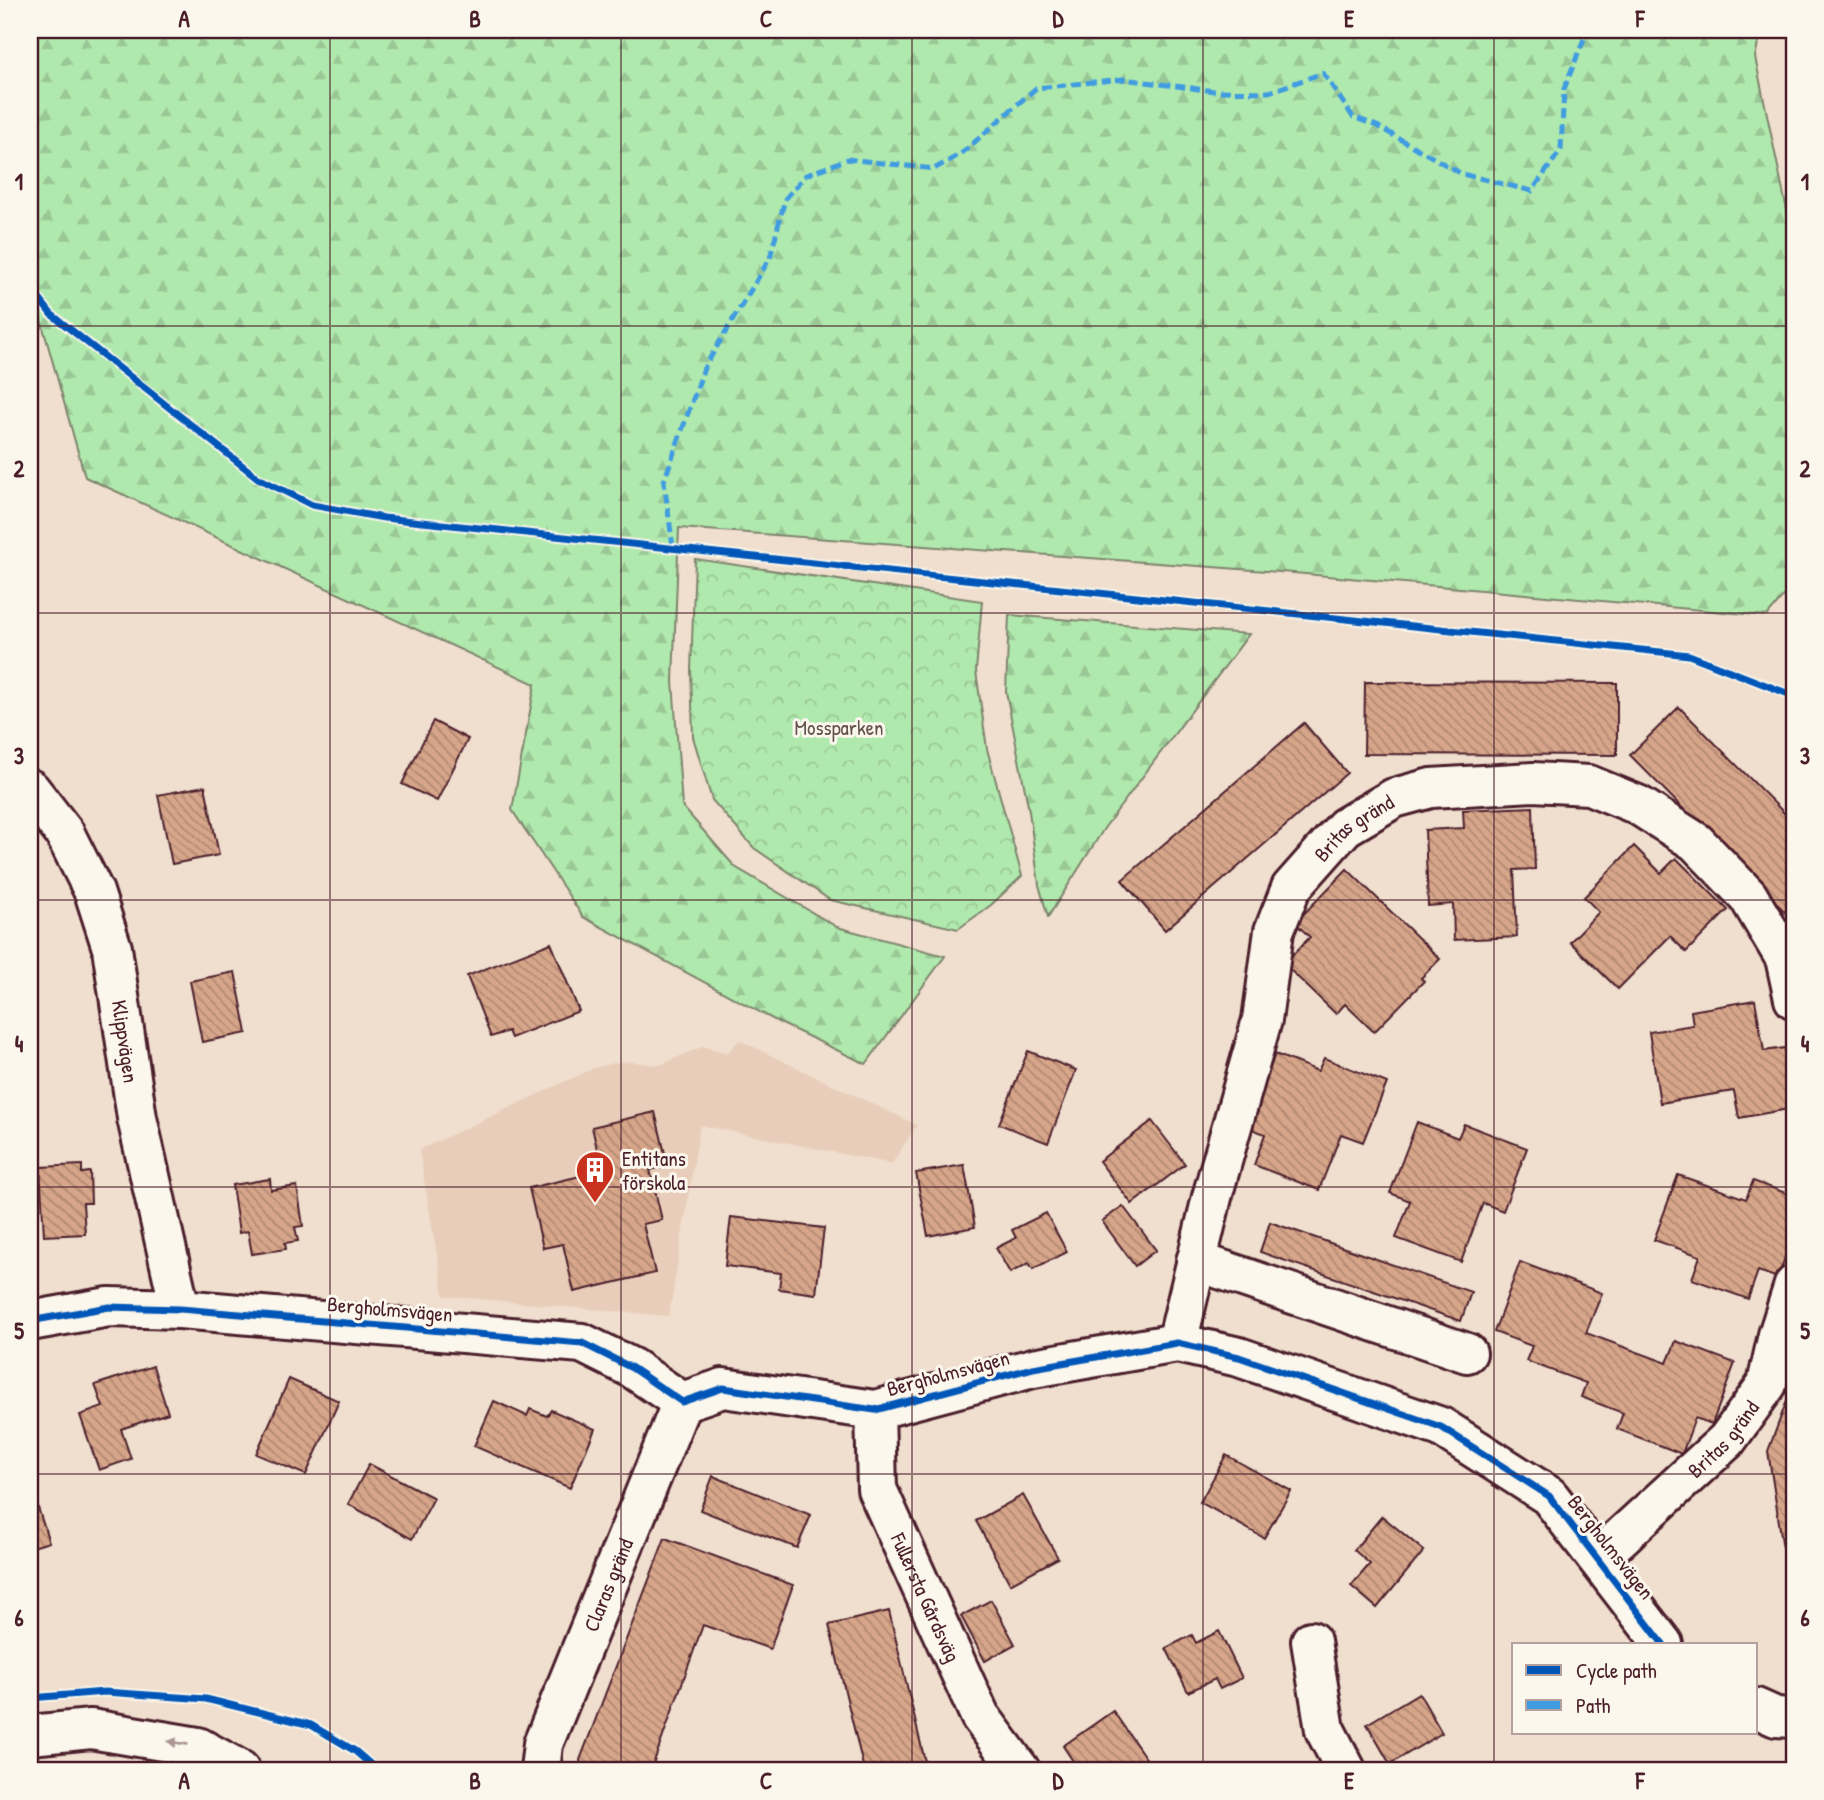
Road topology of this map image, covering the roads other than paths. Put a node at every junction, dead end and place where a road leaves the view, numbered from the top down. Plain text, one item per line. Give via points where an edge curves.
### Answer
1 (30, 789) edge
2 (1794, 999) edge
3 (1196, 1261) junction
4 (1794, 1285) edge
5 (180, 1309) junction
6 (30, 1321) edge
7 (1177, 1343) junction
8 (1467, 1353) dead end
9 (682, 1402) junction
10 (875, 1410) junction
11 (1598, 1558) junction
12 (1311, 1641) dead end
13 (1662, 1643) edge
14 (1758, 1709) edge
15 (1794, 1718) edge
16 (30, 1735) edge
17 (240, 1770) edge
18 (540, 1770) edge
19 (1020, 1770) edge
20 (1346, 1770) edge

1 - 5 street, Klippvägen via 65,834 94,892 112,948 137,1118
2 - 3 street, Britas gränd via 1785,958 1748,896 1696,842 1638,805 1589,785 1533,782 1431,788 1394,798 1345,827 1290,887 1274,931 1262,1020
3 - 7 street, Britas gränd
3 - 8 street
4 - 11 street, Britas gränd via 1767,1384 1727,1440
5 - 6 street, Bergholmsvägen via 109,1307
5 - 9 street, Bergholmsvägen via 582,1343 632,1368
7 - 10 street, Bergholmsvägen via 1032,1368
7 - 11 street, Bergholmsvägen via 1295,1374 1441,1427 1549,1496
9 - 10 street, Bergholmsvägen via 723,1388
9 - 18 street, Claras gränd via 543,1744
10 - 19 street, Fullersta Gårdsväg via 877,1489 980,1716
11 - 13 street, Bergholmsvägen
12 - 20 street via 1325,1730
14 - 15 street
17 -> 16 street via 198,1746 91,1729

